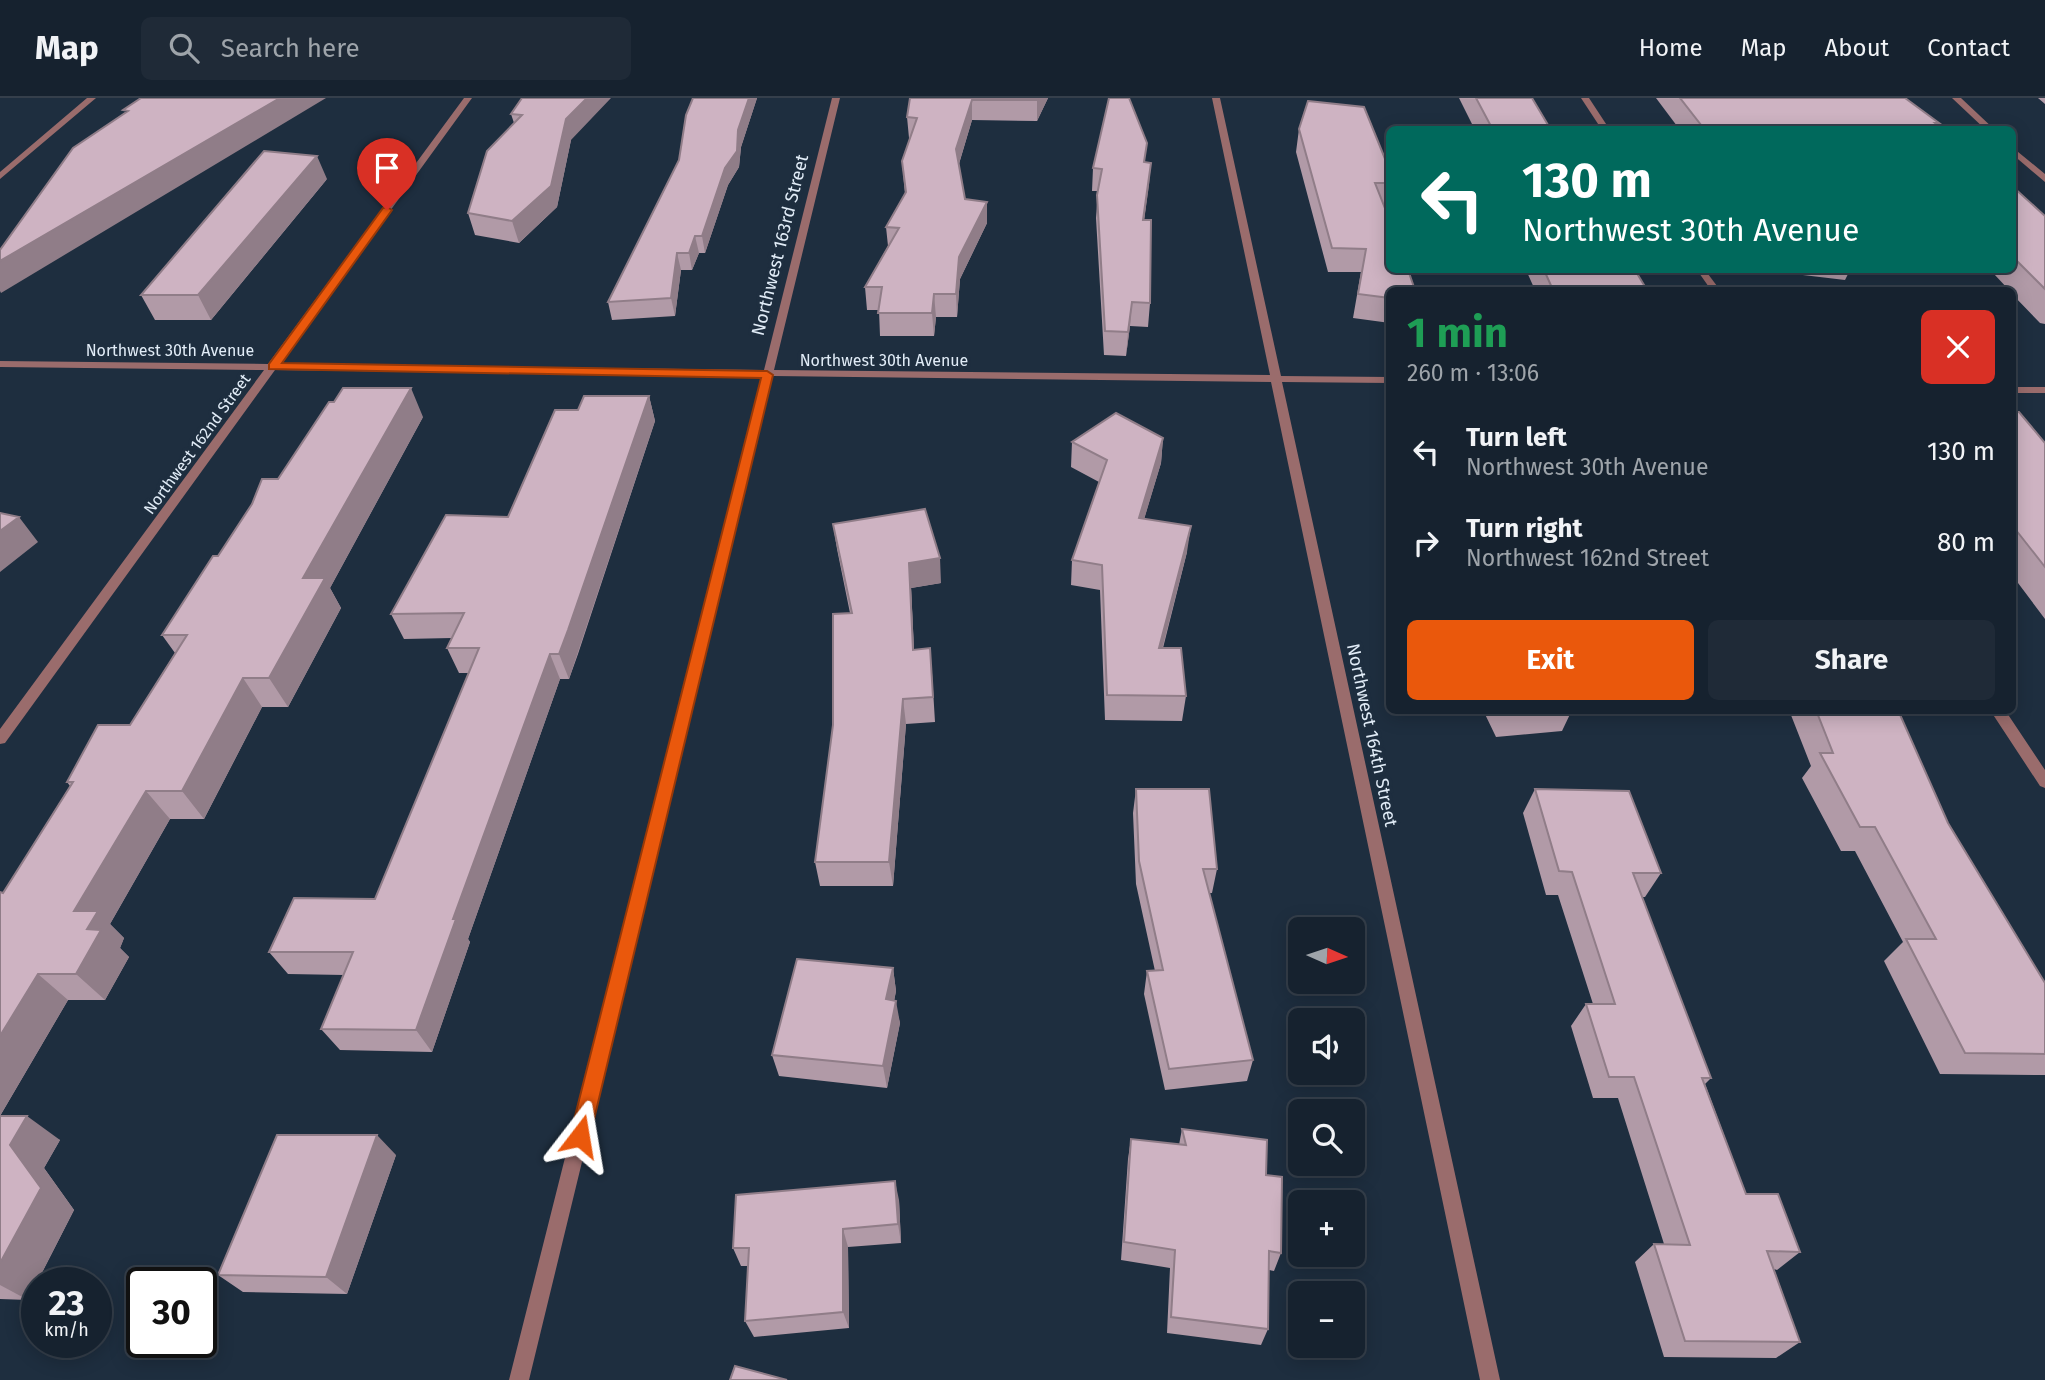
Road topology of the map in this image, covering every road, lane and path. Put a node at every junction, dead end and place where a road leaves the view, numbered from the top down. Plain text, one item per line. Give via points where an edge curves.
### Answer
1 (92, 98) edge
2 (468, 98) edge
3 (836, 98) edge
4 (1216, 98) edge
5 (1585, 98) edge
6 (1956, 98) edge
7 (1603, 126) edge
8 (1987, 126) edge
9 (2016, 153) edge
10 (0, 176) edge
11 (2045, 178) edge
12 (0, 365) edge
13 (274, 366) junction
14 (767, 375) junction
15 (1275, 378) junction
16 (1386, 380) edge
17 (2016, 390) edge
18 (2045, 390) edge
19 (2000, 714) edge
20 (0, 739) edge
21 (2045, 782) edge
22 (519, 1380) edge
23 (1490, 1380) edge

1 - 10 street
2 - 13 street, Northwest 162nd Street
3 - 14 street, Northwest 163rd Street
4 - 15 street, Northwest 164th Street
5 - 7 street
6 - 8 street
9 - 11 street
12 - 13 street, Northwest 30th Avenue
13 - 14 street, Northwest 30th Avenue
13 - 20 street, Northwest 162nd Street
14 - 15 street, Northwest 30th Avenue
14 - 22 street, Northwest 163rd Street
15 - 16 street, Northwest 30th Avenue
15 - 23 street, Northwest 164th Street
17 - 18 street
19 - 21 street

